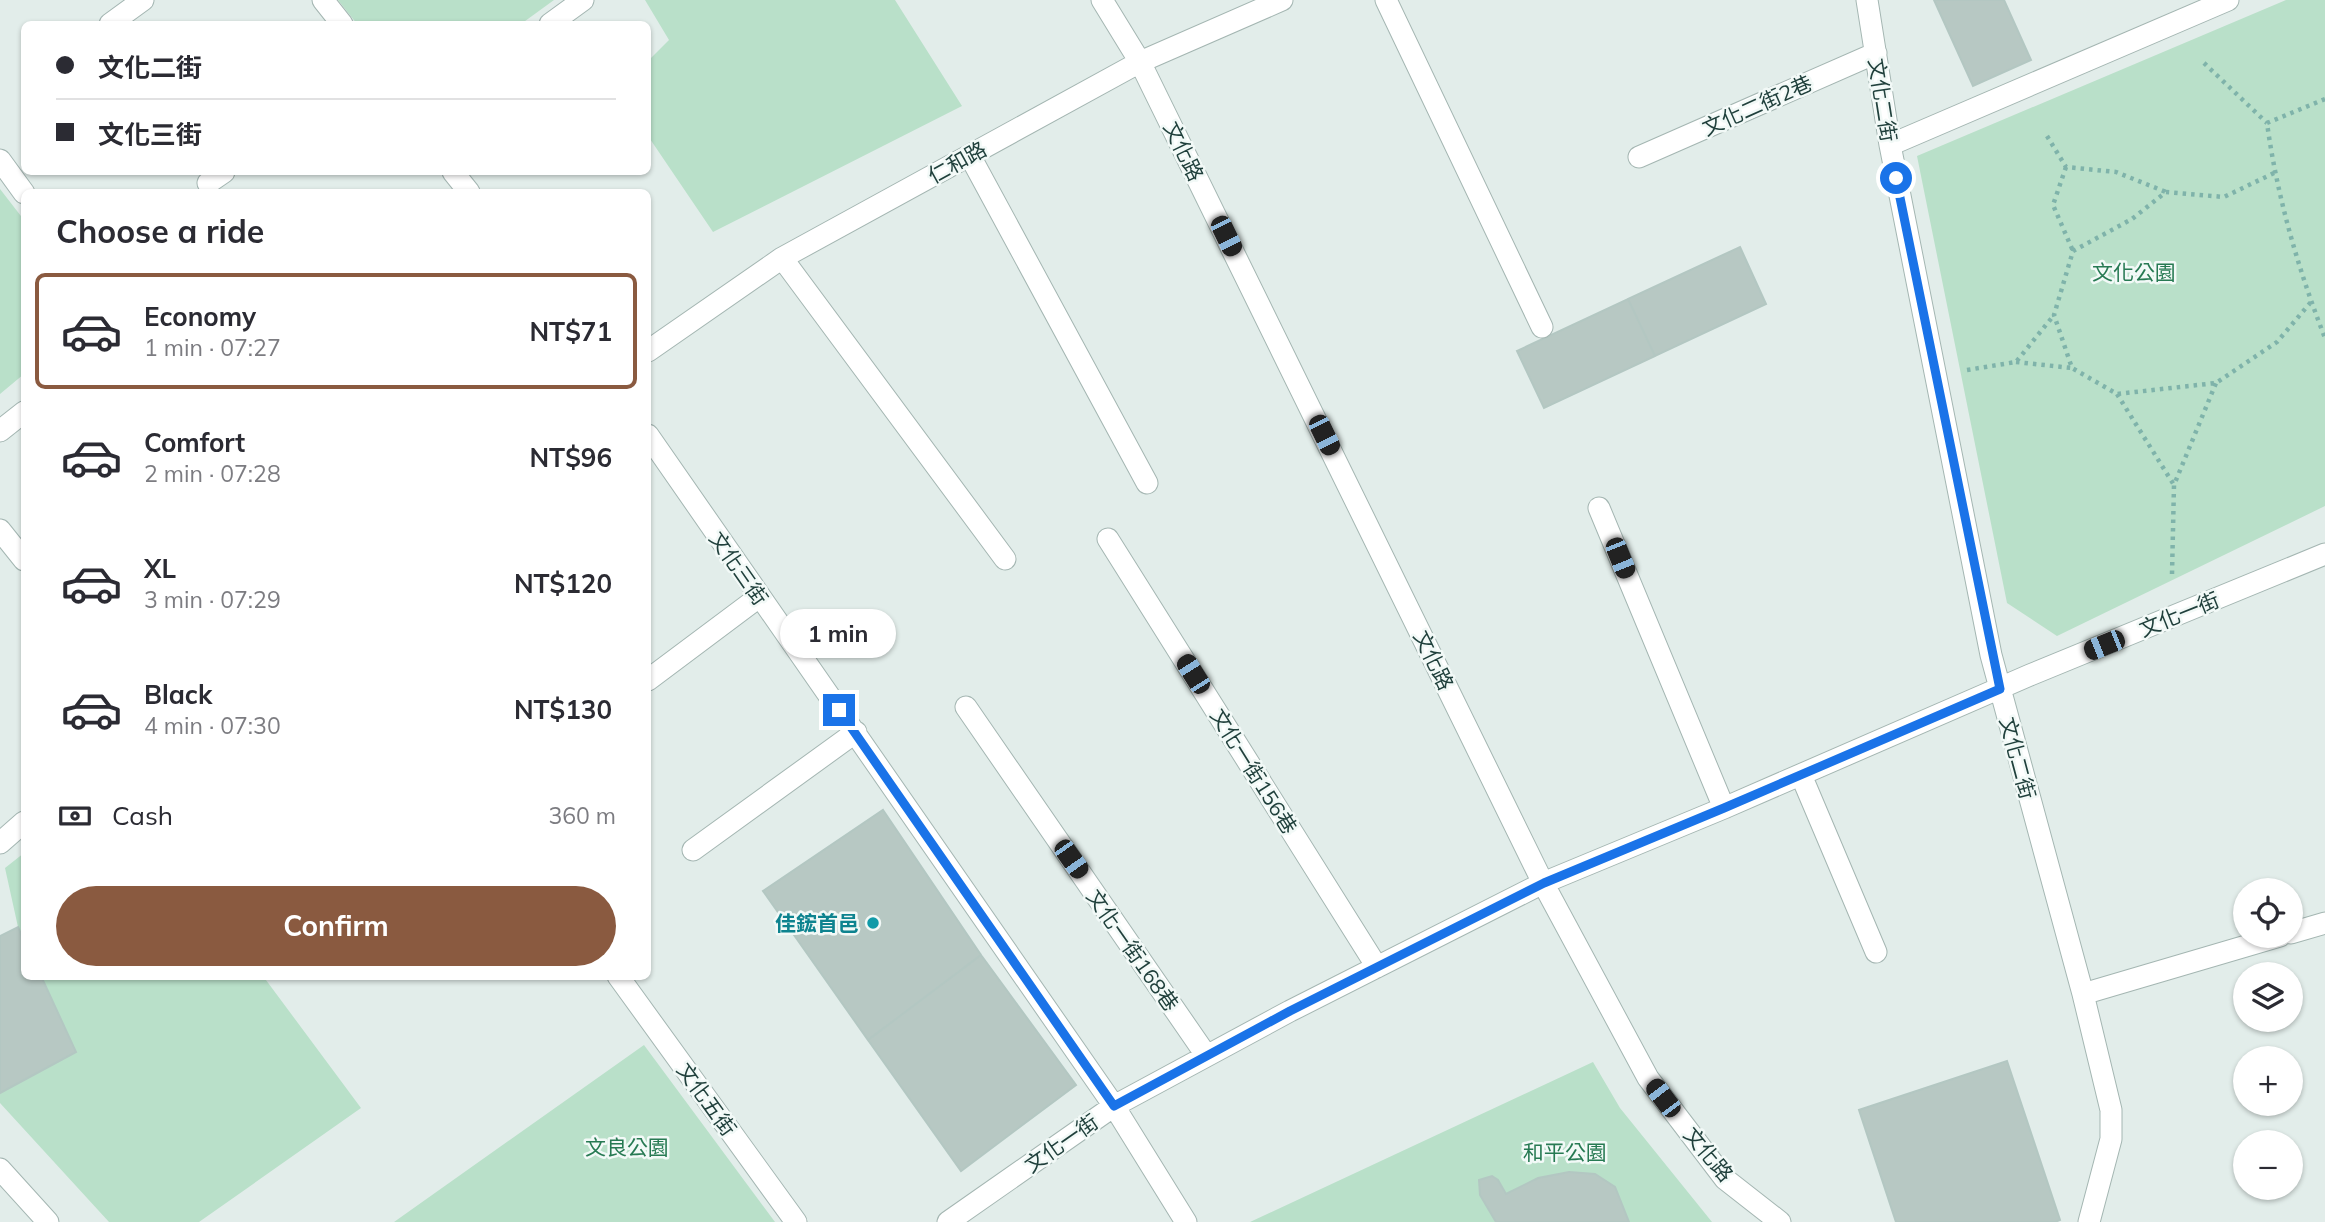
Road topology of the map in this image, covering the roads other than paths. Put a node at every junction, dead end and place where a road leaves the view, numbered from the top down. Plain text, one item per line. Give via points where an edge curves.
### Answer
1 (143, 0) edge
2 (323, 0) edge
3 (583, 0) edge
4 (1102, 0) edge
5 (1282, 0) edge
6 (1386, 0) edge
7 (1867, 0) edge
8 (2228, 0) edge
9 (114, 21) edge
10 (340, 21) edge
11 (554, 21) edge
12 (1876, 53) junction
13 (1140, 62) junction
14 (1889, 145) junction
15 (970, 156) junction
16 (1639, 157) dead end
17 (0, 160) edge
18 (455, 175) edge
19 (21, 189) edge
20 (467, 189) edge
21 (782, 258) junction
22 (1542, 327) dead end
23 (651, 349) edge
24 (21, 414) edge
25 (0, 431) edge
26 (651, 439) edge
27 (1147, 483) dead end
28 (1599, 508) dead end
29 (0, 530) edge
30 (1108, 539) dead end
31 (2325, 554) edge
32 (21, 556) edge
33 (1005, 559) dead end
34 (759, 597) junction
35 (651, 678) edge
36 (2000, 689) junction
37 (966, 707) dead end
38 (856, 732) junction
39 (1801, 775) junction
40 (1724, 808) junction
41 (21, 824) edge
42 (3, 836) edge
43 (693, 850) dead end
44 (1544, 883) junction
45 (2325, 923) edge
46 (2303, 929) edge
47 (2239, 948) edge
48 (1876, 952) dead end
49 (1377, 967) junction
50 (621, 980) edge
51 (2083, 994) junction
52 (1206, 1055) junction
53 (1114, 1106) junction
54 (0, 1169) edge
55 (48, 1222) edge
56 (796, 1222) edge
57 (948, 1222) edge
58 (1186, 1222) edge
59 (1780, 1222) edge
60 (2089, 1222) edge

1 - 9 street
2 - 10 street
3 - 11 street
4 - 13 street, 文化路
5 - 13 street, 仁和路
6 - 22 street
7 - 12 street, 文化二街
8 - 14 street
12 - 14 street, 文化二街
12 - 16 street, 文化二街2巷
13 - 15 street, 仁和路
13 - 44 street, 文化路
14 - 36 street, 文化二街
15 - 21 street, 仁和路
15 - 27 street
17 - 19 street
18 - 20 street
21 - 23 street, 仁和路
21 - 33 street
24 - 25 street
26 - 34 street, 文化三街
28 - 40 street
29 - 32 street
30 - 49 street, 文化一街156巷
31 - 36 street, 文化一街
34 - 35 street
34 - 38 street, 文化三街
36 - 39 street, 文化一街
36 - 51 street, 文化二街
37 - 52 street, 文化一街168巷
38 - 43 street
38 - 53 street, 文化三街
39 - 40 street, 文化一街
39 - 48 street
40 - 44 street, 文化一街
41 - 42 street
44 - 49 street, 文化一街
44 - 59 street, 文化路 via 1648,1078 1726,1179
45 - 46 street
47 - 51 street
49 - 52 street, 文化一街
50 - 56 street, 文化五街
51 - 60 street, 文化二街 via 2111,1110 2111,1139
52 - 53 street, 文化一街
53 - 57 street, 文化一街
53 - 58 street, 文化三街
54 - 55 street

